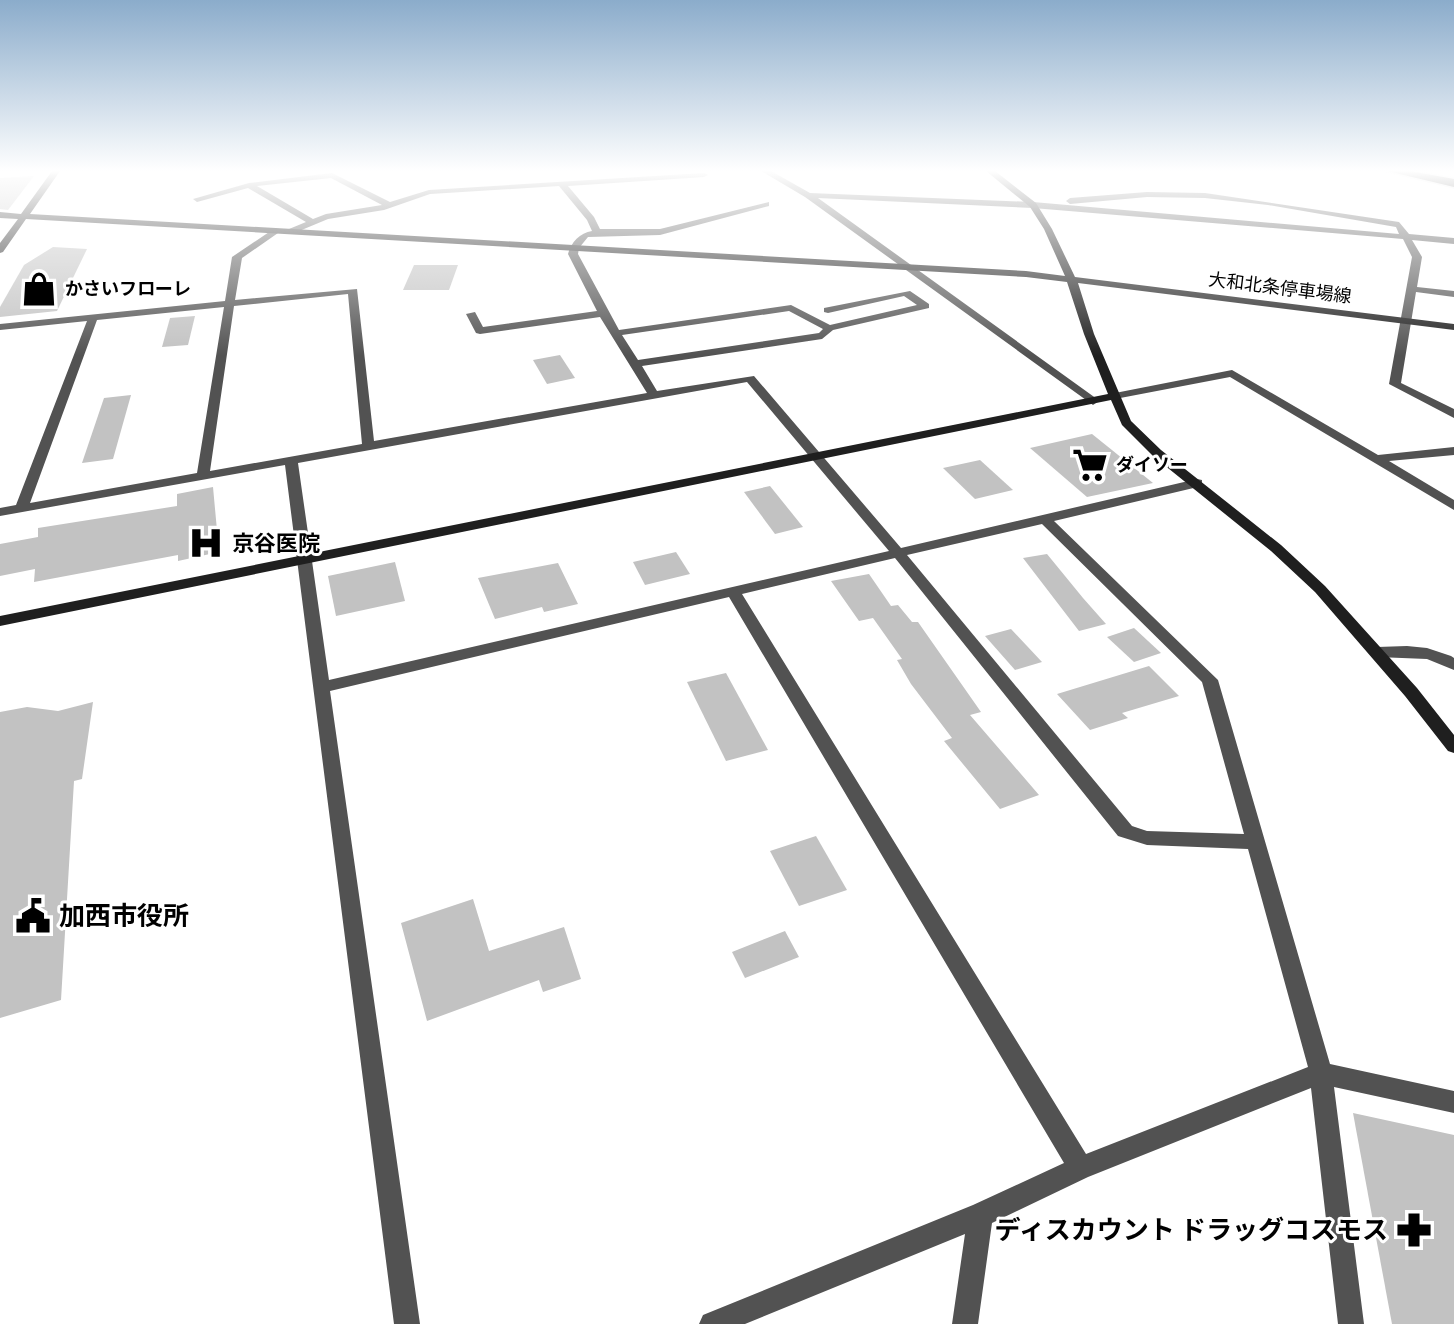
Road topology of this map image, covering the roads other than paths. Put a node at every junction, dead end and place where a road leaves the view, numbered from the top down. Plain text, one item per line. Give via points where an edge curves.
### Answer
1 (12, 233) edge
2 (272, 233) edge
3 (322, 233) edge
4 (594, 233) edge
5 (858, 233) edge
6 (1047, 233) edge
7 (1356, 233) edge
8 (1403, 233) edge
9 (1405, 237) junction
10 (1454, 241) edge
11 (574, 248) junction
12 (0, 250) edge
13 (903, 267) junction
14 (1071, 278) junction
15 (1412, 289) junction
16 (1454, 294) edge
17 (229, 305) junction
18 (828, 310) dead end
19 (603, 313) junction
20 (471, 314) dead end
21 (93, 318) junction
22 (1406, 321) junction
23 (0, 327) edge
24 (1454, 327) edge
25 (829, 328) junction
26 (617, 333) junction
27 (633, 364) junction
28 (654, 395) junction
29 (1115, 396) junction
30 (1093, 401) junction
31 (1454, 414) edge
32 (368, 446) junction
33 (1454, 451) edge
34 (815, 457) junction
35 (1376, 459) junction
36 (291, 461) junction
37 (203, 475) junction
38 (1197, 483) junction
39 (1454, 506) edge
40 (21, 509) junction
41 (0, 512) edge
42 (1045, 519) junction
43 (899, 554) junction
44 (302, 561) junction
45 (734, 593) junction
46 (0, 621) edge
47 (1377, 652) junction
48 (1454, 665) edge
49 (320, 688) junction
50 (1454, 747) edge
51 (1256, 842) junction
52 (1321, 1073) junction
53 (1454, 1102) edge
54 (1081, 1168) junction
55 (980, 1215) junction
56 (407, 1324) edge
57 (712, 1324) edge
58 (965, 1324) edge
59 (1351, 1324) edge

1 - 12 street
2 - 17 street via 237,257
3 - 11 street, 大和北条停車場線
4 - 11 street
5 - 13 street
6 - 14 street
7 - 9 street
8 - 9 street
9 - 10 street
9 - 15 street via 1417,257
11 - 13 street, 大和北条停車場線
11 - 19 street
13 - 14 street, 大和北条停車場線
13 - 30 street
14 - 22 street, 大和北条停車場線
14 - 29 street
15 - 16 street
15 - 22 street
17 - 21 street
17 - 32 street via 353,291
17 - 37 street
18 - 25 street via 906,293 925,306
19 - 20 street via 480,331
19 - 26 street
21 - 23 street
21 - 40 street
22 - 24 street, 大和北条停車場線
22 - 31 street via 1395,384
25 - 26 street via 791,308
25 - 27 street via 822,336
26 - 27 street
27 - 28 street
28 - 32 street
28 - 34 street via 750,378
29 - 30 street
29 - 35 street via 1232,373
29 - 38 street via 1126,422
30 - 34 street
32 - 36 street
33 - 35 street
34 - 43 street
34 - 44 street
35 - 39 street
36 - 37 street
36 - 44 street
37 - 40 street
38 - 42 street
38 - 47 street via 1320,589
40 - 41 street
42 - 43 street
42 - 51 street via 1210,680
43 - 45 street
43 - 51 street via 1125,831 1147,838
44 - 46 street
44 - 49 street
45 - 49 street
45 - 54 street
47 - 48 street via 1412,651
47 - 50 street
49 - 56 street
51 - 52 street
52 - 53 street
52 - 54 street
52 - 59 street
54 - 55 street
55 - 57 street
55 - 58 street

